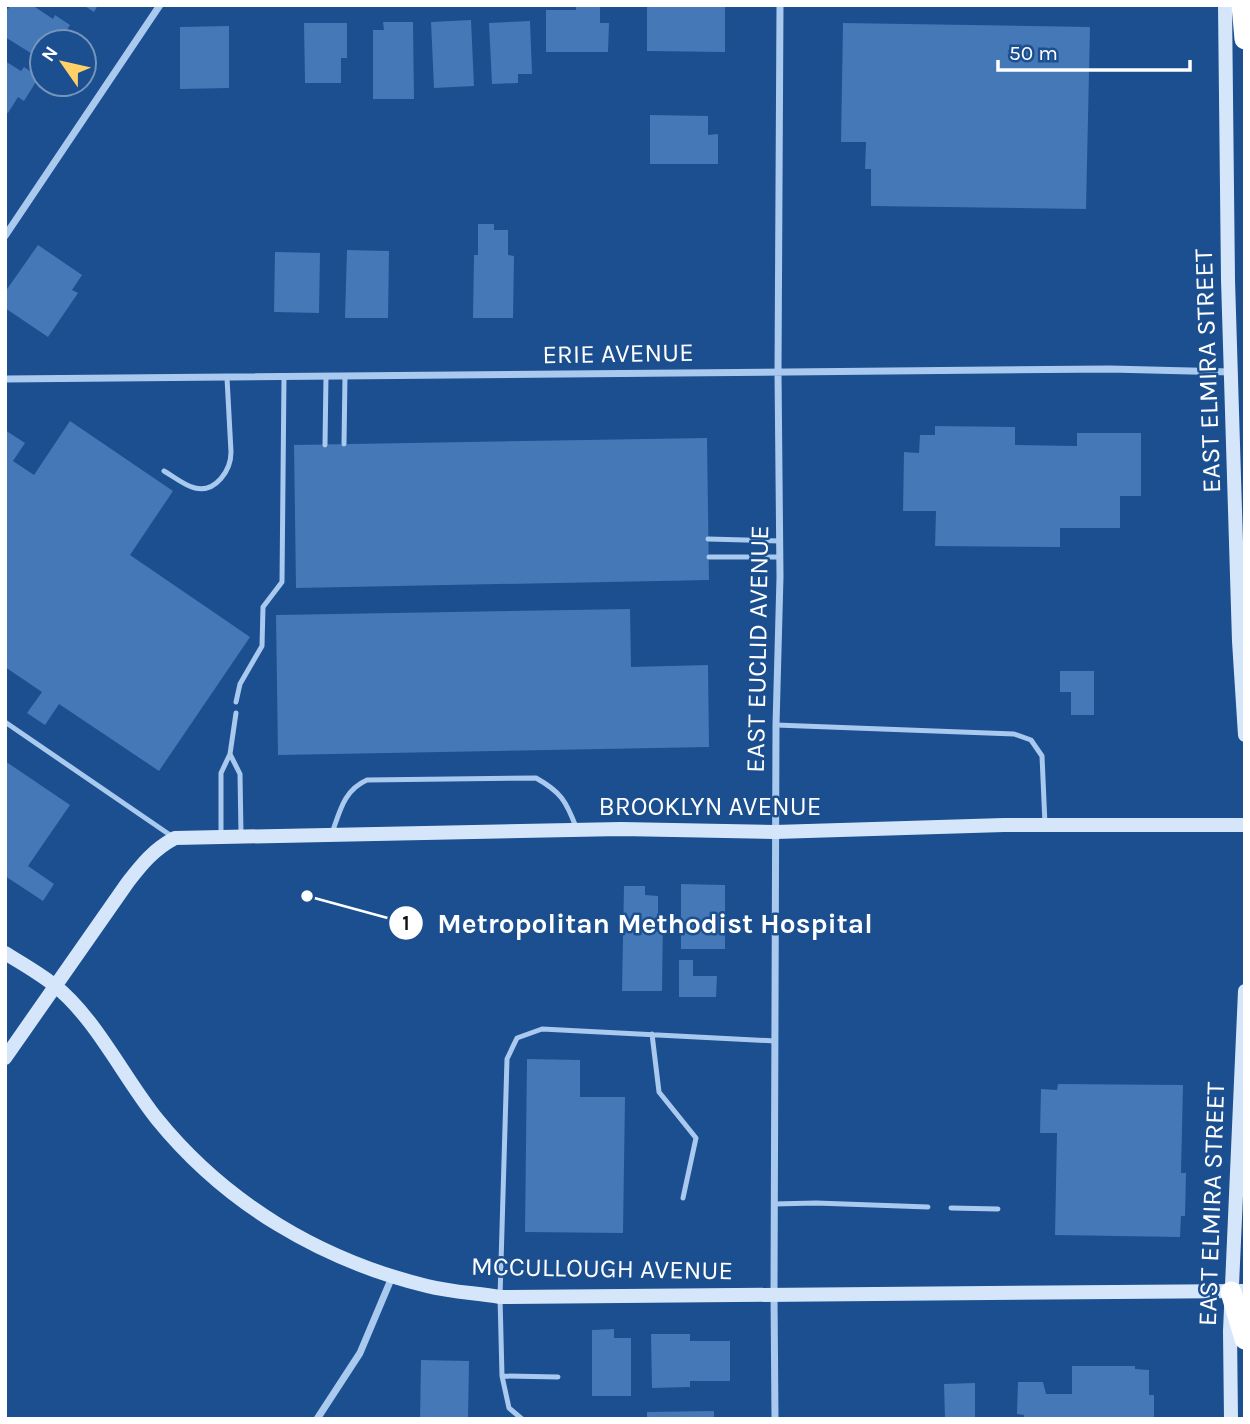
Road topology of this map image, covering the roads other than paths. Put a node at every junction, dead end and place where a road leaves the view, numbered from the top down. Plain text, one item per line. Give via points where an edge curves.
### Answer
1 (160, 5) edge
2 (780, 5) edge
3 (1225, 5) edge
4 (1242, 5) edge
5 (1245, 39) edge
6 (5, 236) edge
7 (778, 372) junction
8 (1231, 372) junction
9 (326, 376) junction
10 (345, 376) junction
11 (284, 377) junction
12 (227, 378) junction
13 (5, 379) edge
14 (344, 444) dead end
15 (326, 445) dead end
16 (164, 471) dead end
17 (708, 539) dead end
18 (780, 541) junction
19 (709, 556) dead end
20 (780, 557) junction
21 (236, 702) dead end
22 (236, 713) dead end
23 (5, 722) edge
24 (776, 725) junction
25 (1245, 735) edge
26 (230, 754) junction
27 (1045, 825) junction
28 (1245, 825) edge
29 (578, 830) junction
30 (775, 832) junction
31 (331, 835) junction
32 (221, 837) junction
33 (241, 837) junction
34 (175, 838) junction
35 (5, 953) edge
36 (55, 986) junction
37 (1245, 991) edge
38 (652, 1034) junction
39 (775, 1041) junction
40 (5, 1058) edge
41 (683, 1198) dead end
42 (774, 1204) junction
43 (929, 1207) dead end
44 (951, 1208) dead end
45 (998, 1209) dead end
46 (392, 1277) junction
47 (1238, 1291) edge
48 (774, 1294) junction
49 (500, 1297) junction
50 (1245, 1339) edge
51 (502, 1376) junction
52 (558, 1377) dead end
53 (317, 1419) edge
54 (522, 1419) edge
55 (775, 1419) edge
56 (1231, 1419) edge

1 - 6 street
2 - 7 street, EAST EUCLID AVENUE
3 - 8 main road, EAST ELMIRA STREET
4 - 5 highway
7 - 8 street, ERIE AVENUE
7 - 10 street, ERIE AVENUE
7 - 18 street, EAST EUCLID AVENUE
8 - 25 main road, EAST ELMIRA STREET
9 - 10 street, ERIE AVENUE
9 - 11 street, ERIE AVENUE
9 - 15 lane
10 - 14 lane
11 - 12 street, ERIE AVENUE
11 - 21 lane via 282,582 263,607 262,646 240,684
12 - 13 street, ERIE AVENUE
12 - 16 lane via 232,452 227,473 208,486 195,488
17 - 18 lane
18 - 20 street, EAST EUCLID AVENUE
19 - 20 lane
20 - 24 street, EAST EUCLID AVENUE
22 - 26 lane
23 - 34 lane
24 - 27 lane via 1014,734 1031,740 1042,756
24 - 30 street, EAST EUCLID AVENUE
26 - 32 lane via 221,773
26 - 33 lane via 240,774
27 - 28 main road, BROOKLYN AVENUE
27 - 30 main road, BROOKLYN AVENUE
29 - 30 main road, BROOKLYN AVENUE
29 - 31 main road, BROOKLYN AVENUE
29 - 31 lane via 566,801 536,778 368,780 344,798
30 - 39 street, EAST EUCLID AVENUE
31 - 33 main road, BROOKLYN AVENUE
32 - 33 main road, BROOKLYN AVENUE
32 - 34 main road, BROOKLYN AVENUE
34 - 36 main road via 147,857
35 - 36 main road, MCCULLOUGH AVENUE
36 - 40 main road
36 - 46 main road, MCCULLOUGH AVENUE via 197,1164 253,1209 320,1250
37 - 47 main road, EAST ELMIRA STREET
38 - 39 lane
38 - 41 lane via 659,1092 696,1138
38 - 49 lane via 542,1029 517,1038 507,1059
39 - 42 street, EAST EUCLID AVENUE
42 - 43 lane
42 - 48 street, EAST EUCLID AVENUE
44 - 45 lane
46 - 49 main road, MCCULLOUGH AVENUE
46 - 53 street via 360,1353
47 - 48 main road, MCCULLOUGH AVENUE
47 - 50 highway
47 - 56 main road, EAST ELMIRA STREET
48 - 49 main road, MCCULLOUGH AVENUE
48 - 55 street, EAST EUCLID AVENUE
49 - 51 lane
51 - 52 lane
51 - 54 lane via 509,1408

